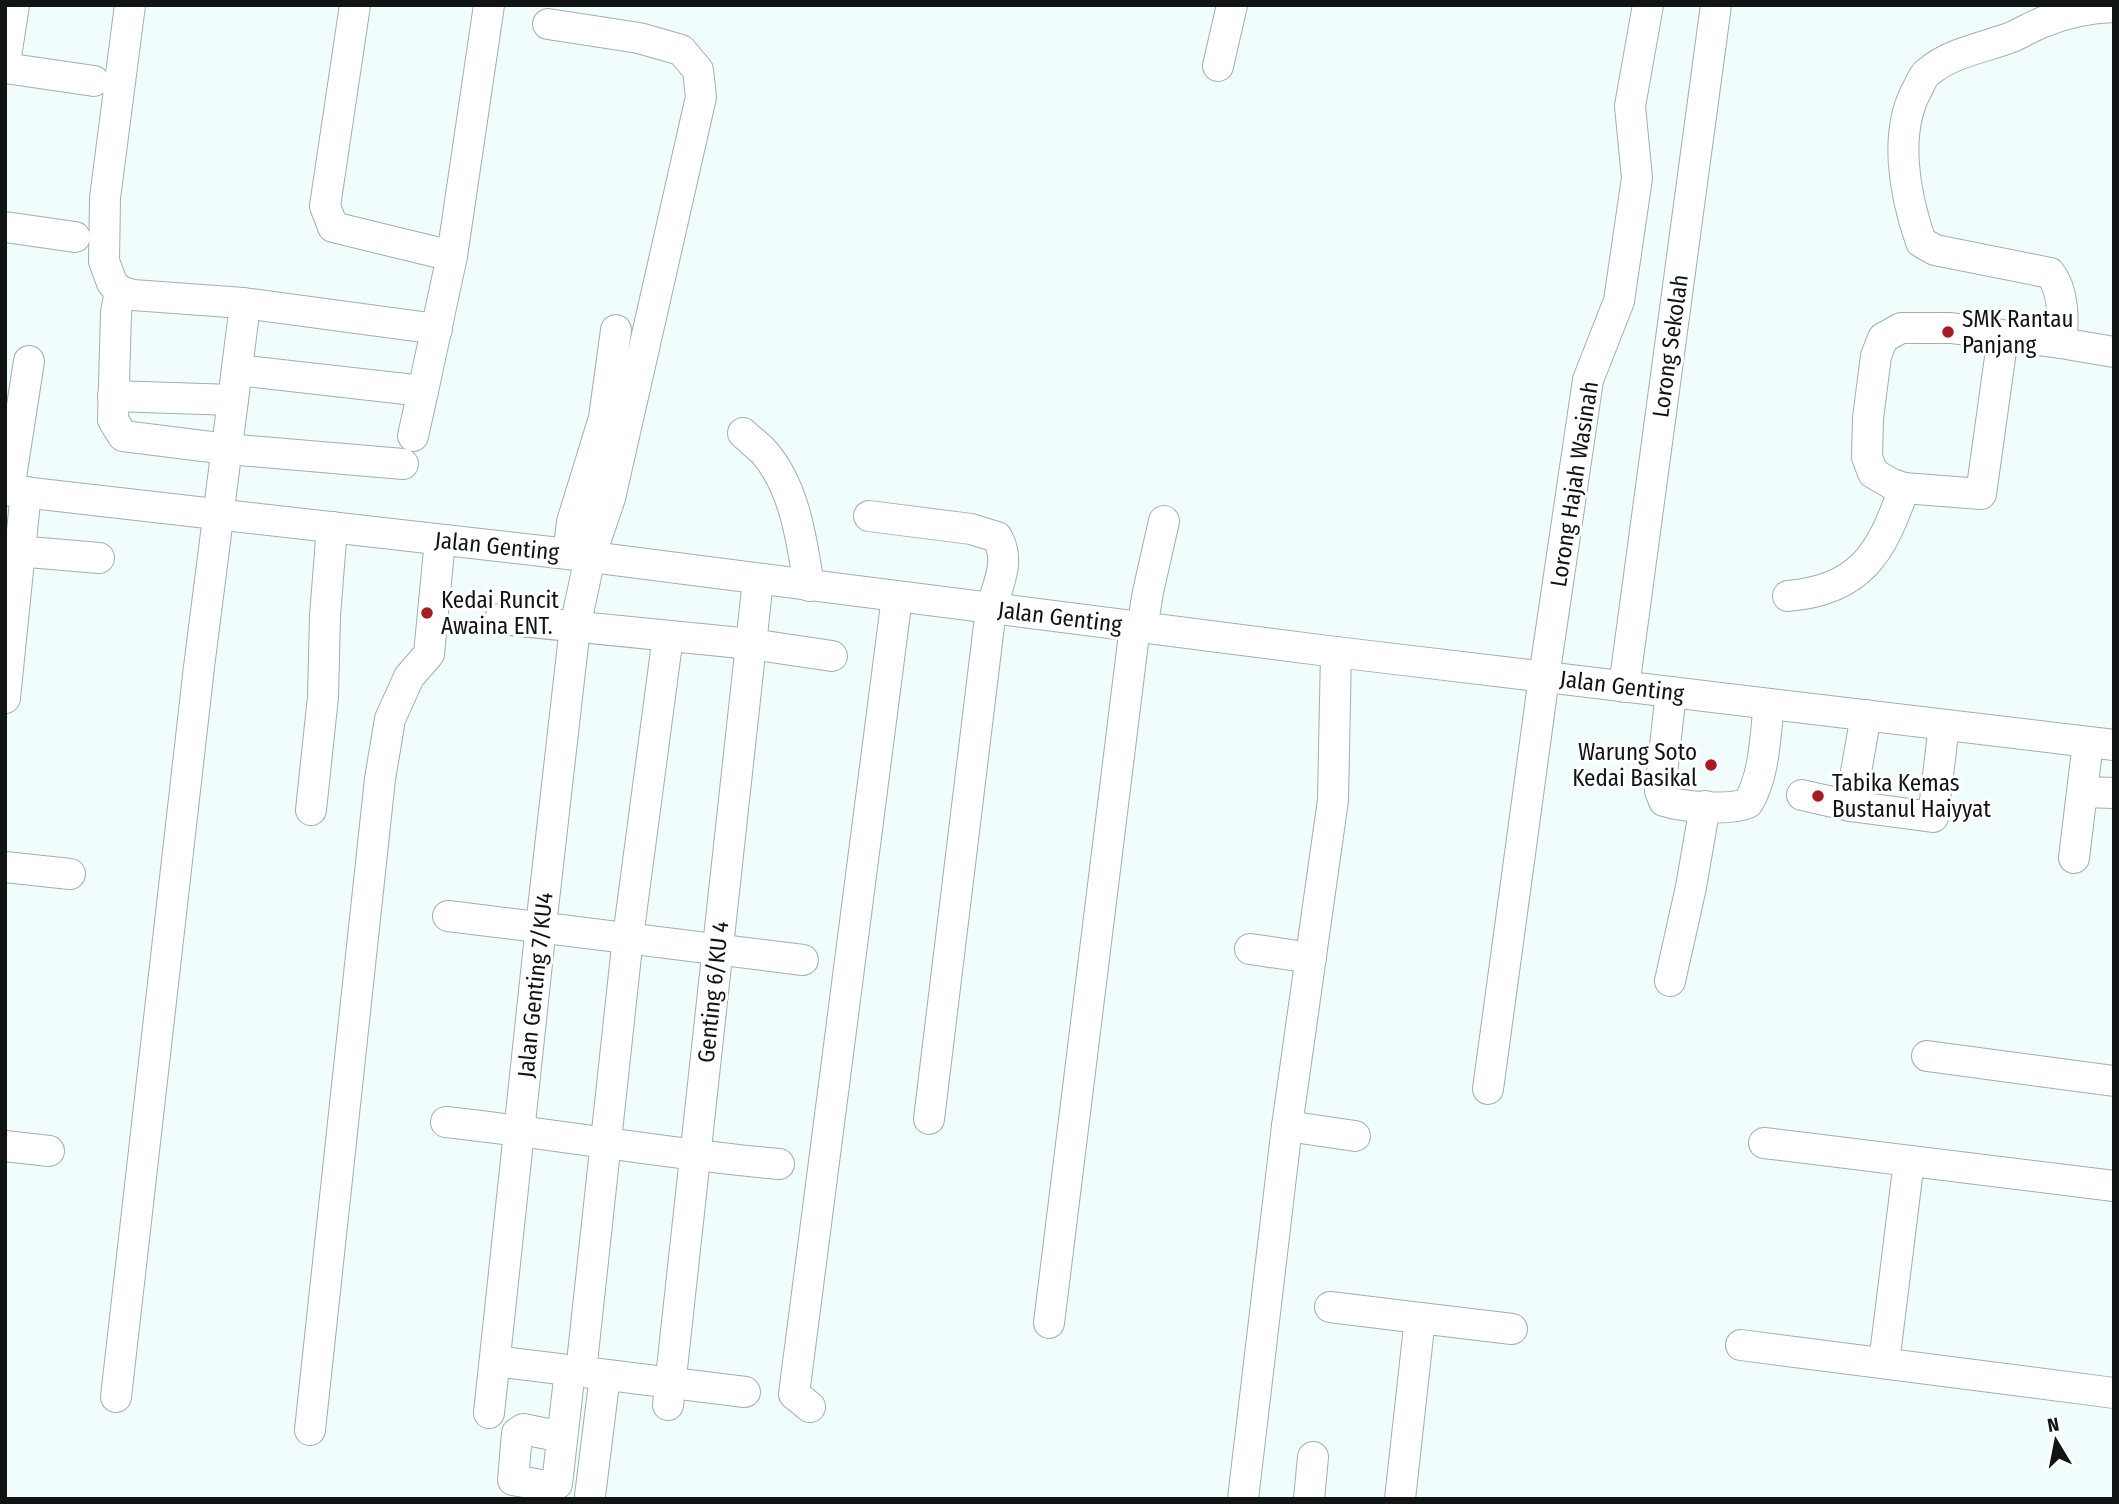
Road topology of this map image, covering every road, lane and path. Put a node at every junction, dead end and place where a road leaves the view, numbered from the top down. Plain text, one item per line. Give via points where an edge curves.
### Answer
1 (14, 5) edge
2 (130, 5) edge
3 (355, 5) edge
4 (489, 5) edge
5 (1232, 5) edge
6 (1648, 5) edge
7 (1716, 5) edge
8 (2114, 8) edge
9 (548, 24) dead end
10 (5, 66) edge
11 (1218, 66) dead end
12 (94, 81) dead end
13 (5, 227) edge
14 (75, 237) dead end
15 (452, 256) junction
16 (120, 291) junction
17 (243, 303) junction
18 (437, 328) junction
19 (616, 330) dead end
20 (2003, 336) junction
21 (2062, 344) junction
22 (2114, 352) edge
23 (29, 361) dead end
24 (237, 370) junction
25 (423, 391) junction
26 (113, 396) junction
27 (233, 400) junction
28 (743, 433) dead end
29 (413, 436) dead end
30 (227, 449) junction
31 (403, 464) dead end
32 (1905, 488) junction
33 (13, 491) edge
34 (218, 513) junction
35 (869, 516) dead end
36 (1164, 521) dead end
37 (332, 527) junction
38 (440, 540) junction
39 (12, 551) edge
40 (579, 555) junction
41 (99, 558) dead end
42 (758, 580) junction
43 (809, 586) junction
44 (1788, 596) dead end
45 (897, 597) junction
46 (991, 609) junction
47 (500, 619) dead end
48 (575, 627) junction
49 (1139, 627) junction
50 (668, 636) junction
51 (751, 644) junction
52 (1336, 652) junction
53 (832, 656) dead end
54 (1544, 677) junction
55 (1624, 687) junction
56 (1671, 692) junction
57 (5, 698) edge
58 (1769, 704) junction
59 (1866, 715) junction
60 (1944, 725) junction
61 (2101, 743) edge
62 (2083, 792) junction
63 (2114, 793) edge
64 (1802, 795) dead end
65 (1705, 806) junction
66 (1850, 806) junction
67 (311, 810) dead end
68 (2074, 858) dead end
69 (5, 867) edge
70 (70, 874) dead end
71 (448, 916) dead end
72 (541, 926) junction
73 (628, 937) junction
74 (718, 948) junction
75 (1250, 949) dead end
76 (1311, 958) junction
77 (803, 960) dead end
78 (1670, 981) dead end
79 (1927, 1056) dead end
80 (2114, 1081) edge
81 (1488, 1089) dead end
82 (929, 1119) dead end
83 (446, 1122) dead end
84 (1287, 1126) junction
85 (519, 1130) junction
86 (1355, 1136) dead end
87 (605, 1143) junction
88 (1764, 1143) dead end
89 (5, 1146) edge
90 (49, 1151) dead end
91 (695, 1156) junction
92 (1909, 1161) junction
93 (779, 1164) dead end
94 (2114, 1186) edge
95 (1330, 1307) dead end
96 (1420, 1318) junction
97 (1049, 1324) dead end
98 (1512, 1329) dead end
99 (1741, 1345) dead end
100 (495, 1361) junction
101 (1884, 1363) junction
102 (585, 1372) junction
103 (745, 1392) dead end
104 (2114, 1393) edge
105 (669, 1394) junction
106 (116, 1397) dead end
107 (810, 1408) dead end
108 (489, 1413) dead end
109 (310, 1430) dead end
110 (562, 1437) dead end
111 (1313, 1457) dead end
112 (590, 1496) dead end
113 (1243, 1499) edge
114 (1309, 1499) edge
115 (1400, 1499) edge

1 - 10 street
2 - 16 street via 105,198 104,261
3 - 15 street via 325,206 333,227
4 - 15 street
5 - 11 street
6 - 54 street, Lorong Hajah Wasinah via 1630,106 1637,178 1619,301 1588,380
7 - 55 street, Lorong Sekolah
8 - 21 street via 2080,9 2045,21 1968,50 1926,73 1912,97 1906,122 1908,193 1921,242 1935,250 2050,273 2057,282
9 - 40 street via 639,38 681,50 698,70 701,97 610,498
10 - 12 street
13 - 14 street
15 - 18 street
16 - 17 street
16 - 26 street
17 - 18 street
17 - 24 street
18 - 25 street
19 - 40 street via 604,418 572,522
20 - 21 street
20 - 32 street via 1981,494
20 - 32 street via 1951,328 1900,328 1883,338 1876,356 1867,457 1874,473
21 - 22 street
23 - 33 street
24 - 25 street
24 - 27 street
25 - 29 street
26 - 27 street
26 - 30 street via 113,420 124,436
27 - 30 street
28 - 43 street via 765,453 786,486
30 - 31 street
30 - 34 street
32 - 44 street via 1872,558 1857,574 1811,595
33 - 34 street, Jalan Genting
33 - 39 street
34 - 37 street, Jalan Genting
34 - 106 street
35 - 46 street via 971,529 997,537 1005,563
36 - 49 street
37 - 38 street, Jalan Genting
37 - 67 street via 323,697
38 - 40 street, Jalan Genting
38 - 109 street via 429,654 409,677 390,719 380,779
39 - 41 street
39 - 57 street
40 - 42 street, Jalan Genting
40 - 48 street, Jalan Genting 7/KU4
42 - 43 street, Jalan Genting
42 - 51 street, Genting 6/KU 4
43 - 45 street, Jalan Genting
45 - 46 street, Jalan Genting
45 - 107 street via 794,1394
46 - 49 street, Jalan Genting
46 - 82 street
47 - 48 street
48 - 50 street
48 - 72 street, Jalan Genting 7/KU4
49 - 52 street, Jalan Genting
49 - 97 street
50 - 51 street
50 - 73 street
51 - 53 street
51 - 74 street, Genting 6/KU 4
52 - 54 street, Jalan Genting
52 - 76 street via 1333,800
54 - 55 street, Jalan Genting
54 - 81 street, Lorong Hajah Wasinah
55 - 56 street, Jalan Genting
56 - 58 street, Jalan Genting
56 - 65 street via 1660,791 1664,801
58 - 59 street, Jalan Genting
58 - 65 street via 1762,761 1748,803
59 - 60 street, Jalan Genting
59 - 66 street
60 - 61 street, Jalan Genting
60 - 66 street via 1933,817
61 - 62 street
62 - 63 street
62 - 68 street
64 - 66 street
65 - 78 street
69 - 70 street
71 - 72 street
72 - 73 street
72 - 85 street, Jalan Genting 7/KU4
73 - 74 street
73 - 87 street
74 - 77 street
74 - 91 street, Genting 6/KU 4
75 - 76 street
76 - 84 street
79 - 80 street
83 - 85 street
84 - 86 street
84 - 113 street
85 - 87 street
85 - 100 street, Jalan Genting 7/KU4
87 - 91 street
87 - 102 street
88 - 92 street
89 - 90 street
91 - 93 street
91 - 105 street, Genting 6/KU 4
92 - 94 street
92 - 101 street
95 - 96 street
96 - 98 street
96 - 115 street
99 - 101 street
100 - 102 street
100 - 108 street, Jalan Genting 7/KU4
101 - 104 street
102 - 105 street
102 - 110 street
102 - 112 street
103 - 105 street
111 - 114 street

